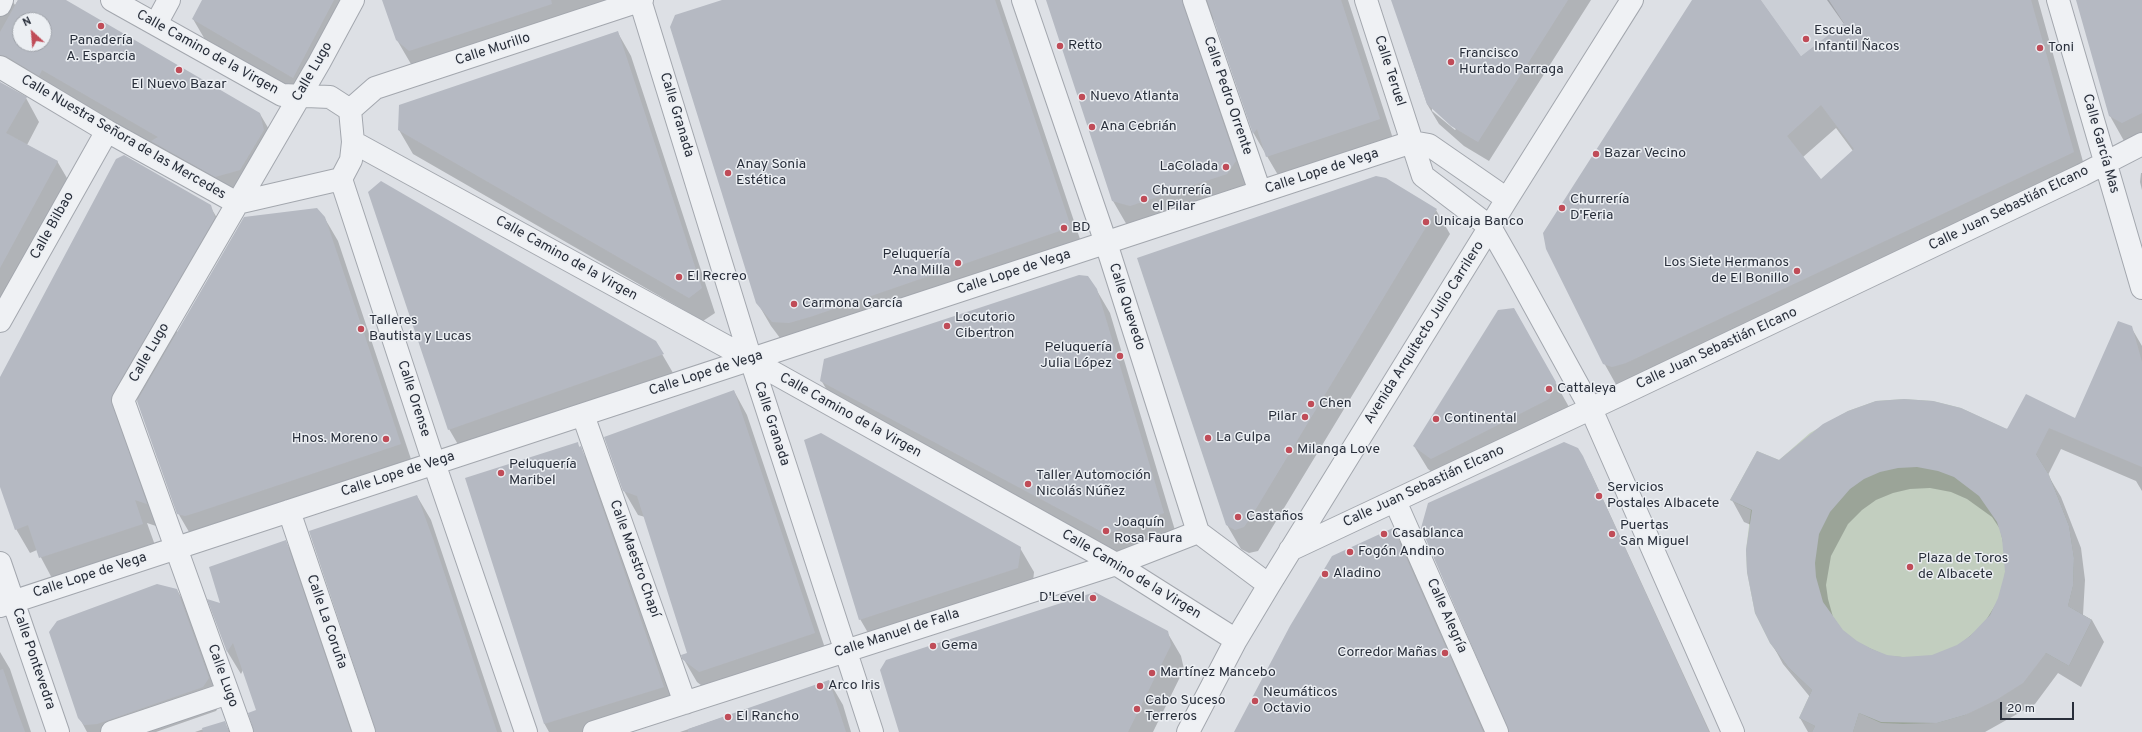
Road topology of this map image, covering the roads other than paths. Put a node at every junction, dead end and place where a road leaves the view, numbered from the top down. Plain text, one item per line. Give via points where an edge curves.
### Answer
1 (2, 0) edge
2 (112, 0) edge
3 (169, 0) edge
4 (353, 0) edge
5 (641, 0) edge
6 (1023, 0) edge
7 (1194, 0) edge
8 (1366, 0) edge
9 (1632, 0) edge
10 (2058, 0) edge
11 (0, 5) edge
12 (156, 24) junction
13 (0, 67) edge
14 (299, 96) junction
15 (350, 110) junction
16 (107, 130) junction
17 (353, 142) junction
18 (1412, 142) junction
19 (2142, 144) edge
20 (2106, 163) junction
21 (341, 179) junction
22 (1260, 192) junction
23 (1507, 198) junction
24 (237, 203) junction
25 (1490, 227) junction
26 (1106, 243) junction
27 (2142, 288) edge
28 (0, 321) edge
29 (751, 360) junction
30 (1591, 409) junction
31 (583, 415) junction
32 (434, 463) junction
33 (1395, 501) junction
34 (289, 512) junction
35 (1198, 532) junction
36 (177, 548) junction
37 (1290, 550) junction
38 (0, 562) edge
39 (1116, 564) junction
40 (1269, 585) junction
41 (7, 604) edge
42 (1236, 640) junction
43 (844, 651) junction
44 (228, 693) junction
45 (685, 703) junction
46 (58, 732) edge
47 (112, 732) edge
48 (242, 732) edge
49 (364, 732) edge
50 (526, 732) edge
51 (594, 732) edge
52 (872, 732) edge
53 (1188, 732) edge
54 (1497, 732) edge
55 (1733, 732) edge

1 - 11 street
2 - 12 street, Calle Camino de la Virgen
3 - 12 street
4 - 14 street, Calle Lugo
5 - 15 street, Calle Murillo via 375,88
5 - 29 street, Calle Granada
6 - 26 street, Calle Quevedo
7 - 22 street, Calle Pedro Orrente
8 - 18 street, Calle Teruel
9 - 23 street, Avenida Arquitecto Julio Carrilero
10 - 20 street, Calle García Mas
12 - 14 street, Calle Camino de la Virgen via 282,95
13 - 16 street, Calle Nuestra Señora de las Mercedes
14 - 15 street, Calle Camino de la Virgen via 330,97
14 - 24 street, Calle Lugo
15 - 17 street
16 - 24 street, Calle Nuestra Señora de las Mercedes
16 - 28 street, Calle Bilbao
17 - 21 street via 352,160
17 - 29 street, Calle Camino de la Virgen
18 - 22 street, Calle Lope de Vega
18 - 23 street via 1429,145
18 - 25 street, Calle Teruel via 1423,176
19 - 20 street, Calle Juan Sebastián Elcano
20 - 27 street, Calle García Mas
20 - 30 street, Calle Juan Sebastián Elcano
21 - 24 street, Calle Nuestra Señora de las Mercedes
21 - 32 street, Calle Orense
22 - 26 street, Calle Lope de Vega
23 - 25 street, Avenida Arquitecto Julio Carrilero
24 - 36 street, Calle Lugo via 123,400
25 - 30 street
25 - 37 street, Avenida Arquitecto Julio Carrilero
26 - 29 street, Calle Lope de Vega
26 - 35 street, Calle Quevedo
29 - 31 street, Calle Lope de Vega
29 - 39 street, Calle Camino de la Virgen
29 - 43 street, Calle Granada
30 - 33 street, Calle Juan Sebastián Elcano
30 - 55 street
31 - 32 street, Calle Lope de Vega
31 - 45 street, Calle Maestro Chapí
32 - 34 street, Calle Lope de Vega
32 - 50 street, Calle Orense
33 - 37 street, Calle Juan Sebastián Elcano
33 - 54 street, Calle Alegría
34 - 36 street, Calle Lope de Vega
34 - 49 street, Calle La Coruña
35 - 39 street, Calle Manuel de Falla
35 - 40 street
36 - 41 street, Calle Lope de Vega
36 - 44 street, Calle Lugo
37 - 40 street, Avenida Arquitecto Julio Carrilero
38 - 41 street, Calle Pontevedra
39 - 42 street, Calle Camino de la Virgen
39 - 43 street, Calle Manuel de Falla
40 - 42 street, Avenida Arquitecto Julio Carrilero
41 - 46 street, Calle Pontevedra
42 - 53 street, Avenida Arquitecto Julio Carrilero
43 - 45 street, Calle Manuel de Falla
43 - 52 street, Calle Granada
44 - 47 street
44 - 48 street, Calle Lugo
45 - 51 street, Calle Manuel de Falla

